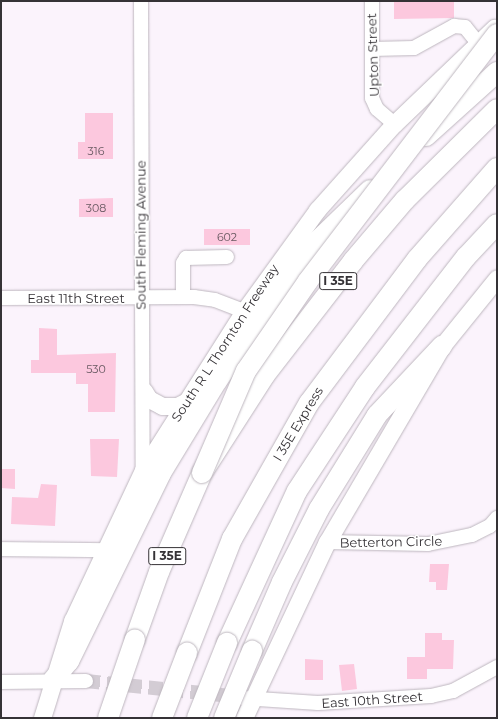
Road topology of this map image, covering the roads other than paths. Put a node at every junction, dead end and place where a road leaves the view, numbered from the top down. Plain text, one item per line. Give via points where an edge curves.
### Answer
1 (141, 1) edge
2 (372, 1) edge
3 (497, 26) edge
4 (497, 34) edge
5 (478, 43) junction
6 (372, 49) junction
7 (497, 72) edge
8 (497, 109) edge
9 (394, 124) junction
10 (497, 168) edge
11 (497, 224) edge
12 (227, 257) dead end
13 (497, 278) edge
14 (183, 297) junction
15 (1, 298) edge
16 (141, 298) junction
17 (244, 311) junction
18 (442, 346) junction
19 (144, 391) junction
20 (187, 401) junction
21 (143, 470) junction
22 (202, 473) junction
23 (497, 518) edge
24 (327, 542) junction
25 (1, 548) edge
26 (105, 550) junction
27 (497, 667) edge
28 (53, 680) junction
29 (86, 681) tunnel mouth
30 (1, 682) edge
31 (246, 698) junction
32 (42, 718) edge
33 (108, 718) edge
34 (162, 718) edge
35 (197, 718) edge
36 (224, 718) edge
37 (244, 718) edge

1 - 16 street, South Fleming Avenue
2 - 6 street, Upton Street
3 - 5 main road, South R L Thornton Freeway
4 - 22 highway, bridge via 308,281 246,371
5 - 6 street via 465,27 454,26 414,48
5 - 9 main road, South R L Thornton Freeway
6 - 9 street, Upton Street via 372,98 377,109
7 - 28 highway via 311,247 217,381 161,473 69,661
8 - 22 highway, I 35E via 405,200 353,261 265,375
9 - 17 main road, South R L Thornton Freeway via 317,210
10 - 34 highway, I 35E Express, bridge via 417,258 309,403 232,539
11 - 35 highway, bridge via 466,257 365,387 297,491 226,643
12 - 14 street via 186,258 183,263
13 - 18 main road
14 - 16 street, East 11th Street
14 - 17 street, East 11th Street via 215,300
15 - 16 street, East 11th Street
16 - 19 street, South Fleming Avenue
17 - 20 main road, South R L Thornton Freeway
18 - 24 main road
18 - 36 highway, bridge via 377,415 316,516 282,582
19 - 20 main road via 149,399 162,406 177,406
19 - 21 street, South Fleming Avenue
20 - 21 main road, South R L Thornton Freeway
21 - 26 main road, South R L Thornton Freeway
22 - 33 highway, I 35E, bridge via 159,572
23 - 24 street, Betterton Circle via 490,526 472,534 428,544
24 - 31 main road
25 - 26 street
26 - 28 main road, South R L Thornton Freeway via 72,621
27 - 31 street, East 10th Street via 461,688 431,696 318,703
28 - 29 street
28 - 30 street
28 - 32 main road, South R L Thornton Freeway
31 - 37 main road

